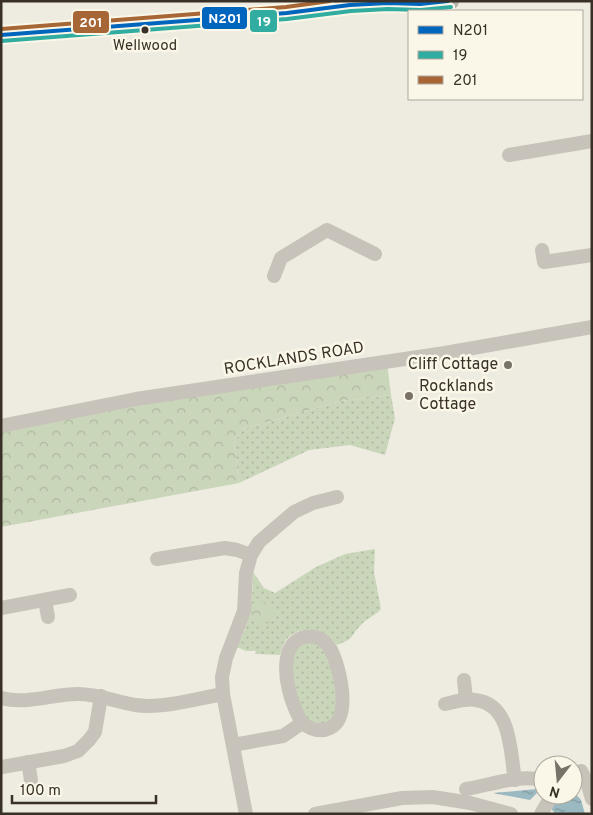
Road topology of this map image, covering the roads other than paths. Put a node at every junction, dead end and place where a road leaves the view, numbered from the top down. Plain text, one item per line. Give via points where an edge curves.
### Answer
1 (450, 1) edge
2 (1, 35) edge
3 (592, 141) edge
4 (509, 155) dead end
5 (542, 250) dead end
6 (376, 254) dead end
7 (592, 255) edge
8 (274, 276) dead end
9 (592, 327) edge
10 (1, 426) edge
11 (338, 496) dead end
12 (251, 555) junction
13 (157, 560) dead end
14 (70, 595) dead end
15 (45, 600) junction
16 (1, 608) edge
17 (48, 618) dead end
18 (464, 680) dead end
19 (223, 694) junction
20 (101, 696) junction
21 (1, 698) edge
22 (466, 700) junction
23 (445, 704) dead end
24 (302, 723) junction
25 (233, 745) junction
26 (28, 762) junction
27 (2, 767) edge
28 (583, 774) edge
29 (533, 778) edge
30 (30, 780) dead end
31 (515, 780) junction
32 (466, 789) dead end
33 (592, 799) edge
34 (246, 814) edge
35 (315, 814) edge
36 (511, 814) edge

1 - 2 main road via 350,5 288,13
3 - 4 street
5 - 7 street via 544,262
6 - 8 street via 328,230 280,258
9 - 10 street, ROCKLANDS ROAD via 136,400
11 - 12 street via 294,512 259,542
12 - 13 street via 224,548
12 - 19 street via 246,574 244,611 222,677
14 - 15 street
15 - 16 street
15 - 17 street
18 - 22 street
19 - 20 street via 154,706 134,705
19 - 25 street
20 - 21 street via 78,694 25,701
20 - 26 street via 95,732 78,751
22 - 23 street
22 - 31 street via 486,702 503,717
24 - 24 street via 315,730 334,726 343,702 331,649 318,637 302,637 290,647 287,665 290,694
24 - 25 street via 283,736
25 - 34 street
26 - 27 street
26 - 30 street
28 - 33 street
29 - 31 street
31 - 32 street
35 - 36 street via 424,797 470,802

